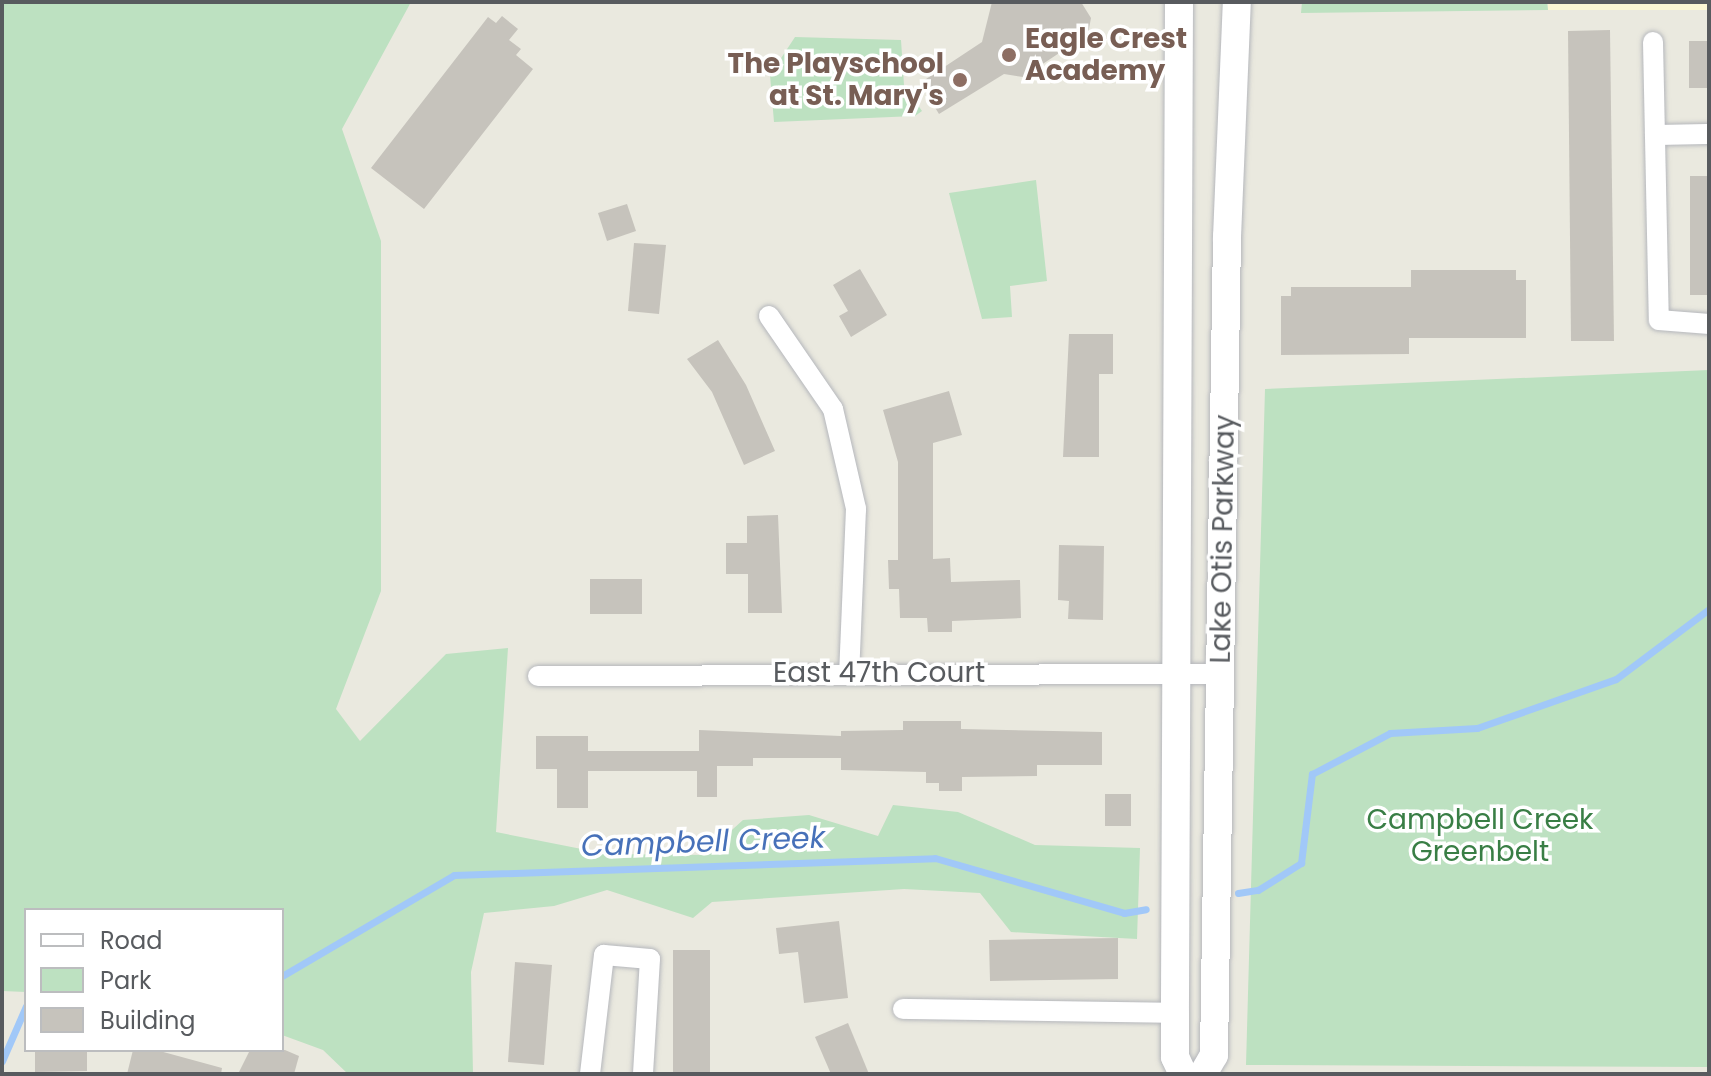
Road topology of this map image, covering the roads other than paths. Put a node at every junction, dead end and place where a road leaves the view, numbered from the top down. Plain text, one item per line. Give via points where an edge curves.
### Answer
1 (1179, 2) edge
2 (1237, 2) edge
3 (1653, 42) dead end
4 (1709, 134) edge
5 (1655, 135) junction
6 (769, 316) dead end
7 (1709, 324) edge
8 (849, 673) junction
9 (1176, 673) junction
10 (1220, 674) junction
11 (538, 676) dead end
12 (903, 1009) dead end
13 (1175, 1013) junction
14 (590, 1074) edge
15 (643, 1074) edge
16 (1183, 1074) edge
17 (1203, 1074) edge

1 - 9 main road, Lake Otis Parkway
2 - 10 main road, Lake Otis Parkway
3 - 5 street
4 - 5 street
5 - 7 street via 1659,320
6 - 8 street via 833,409 856,509
8 - 9 street, East 47th Court
8 - 11 street, East 47th Court
9 - 10 street, East 47th Court
9 - 13 main road, Lake Otis Parkway
10 - 17 main road, Lake Otis Parkway via 1214,1055
12 - 13 street
13 - 16 main road, Lake Otis Parkway via 1175,1057
14 - 15 street via 604,955 650,959

